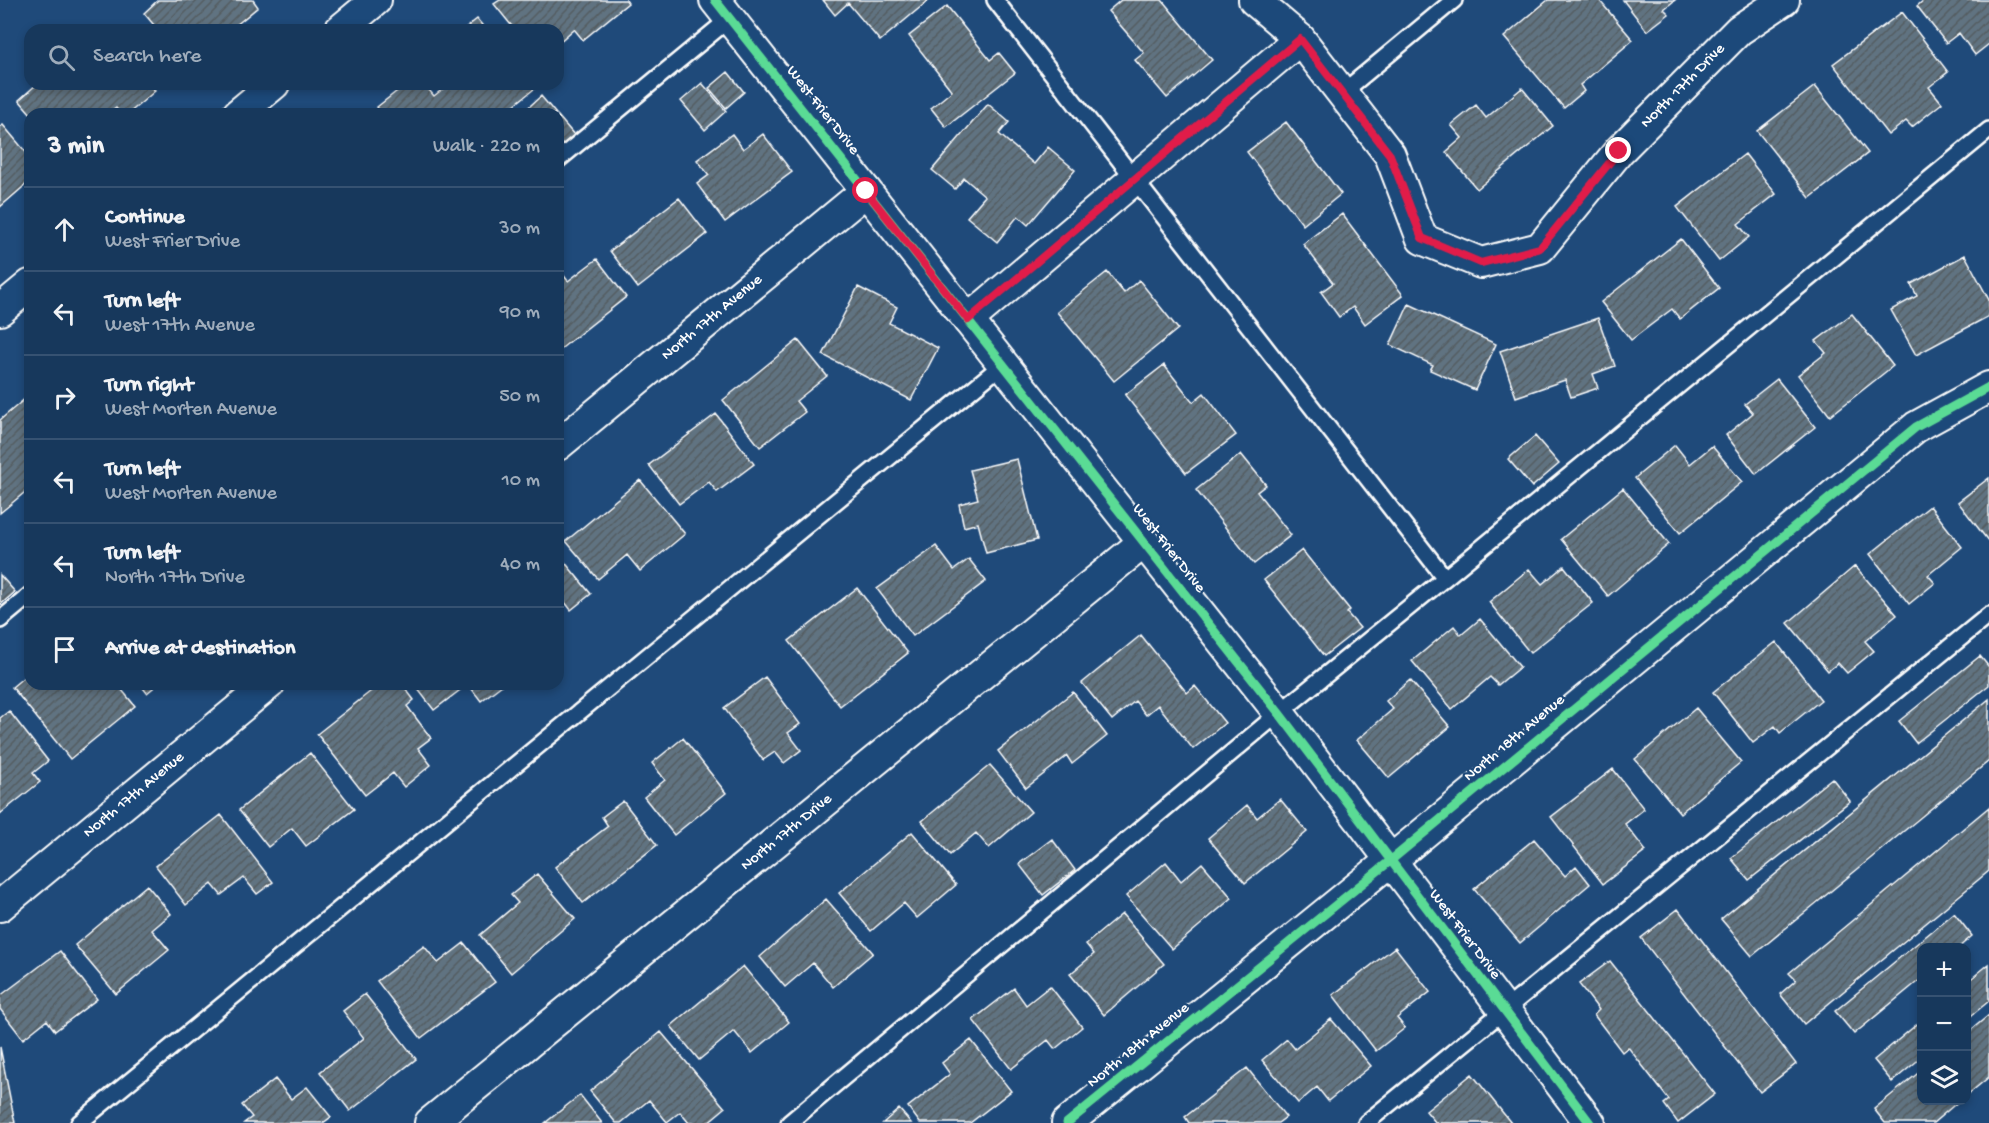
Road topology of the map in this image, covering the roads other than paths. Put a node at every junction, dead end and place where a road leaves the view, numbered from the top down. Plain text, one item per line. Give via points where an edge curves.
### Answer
1 (376, 0) edge
2 (995, 0) edge
3 (1254, 0) edge
4 (1454, 0) edge
5 (1784, 0) edge
6 (722, 9) edge
7 (347, 24) edge
8 (1300, 39) junction
9 (267, 90) edge
10 (1342, 93) junction
11 (245, 108) edge
12 (1989, 130) edge
13 (564, 154) edge
14 (1136, 178) junction
15 (866, 191) junction
16 (24, 290) edge
17 (0, 310) edge
18 (968, 320) junction
19 (1003, 364) junction
20 (1989, 387) edge
21 (564, 440) edge
22 (1144, 542) junction
23 (1445, 578) junction
24 (24, 600) edge
25 (1989, 615) edge
26 (0, 620) edge
27 (262, 690) edge
28 (1279, 713) junction
29 (1390, 861) junction
30 (0, 906) edge
31 (1503, 1010) junction
32 (79, 1123) edge
33 (430, 1123) edge
34 (789, 1123) edge
35 (1067, 1123) edge
36 (1366, 1123) edge
37 (1590, 1123) edge

1 - 7 street
2 - 14 lane
3 - 8 street
4 - 10 lane
5 - 10 street, North 17th Drive via 1739,30 1619,151 1540,248 1481,263 1422,238 1390,155
6 - 13 lane
6 - 15 street, West Frier Drive
8 - 10 street
8 - 14 street
9 - 11 street
12 - 23 lane
14 - 18 street
14 - 23 lane
15 - 18 street, West Frier Drive
15 - 21 street, North 17th Avenue
16 - 17 street
18 - 19 street, West Frier Drive
19 - 22 street, West Frier Drive
19 - 32 lane
20 - 29 street, North 18th Avenue via 1916,427
22 - 28 street, West Frier Drive
22 - 33 street, North 17th Drive
23 - 28 lane
24 - 26 lane
25 - 31 lane
27 - 30 street, North 17th Avenue
28 - 29 street, West Frier Drive
28 - 34 lane
29 - 31 street, West Frier Drive
29 - 35 street, North 18th Avenue
31 - 36 lane
31 - 37 street, West Frier Drive

